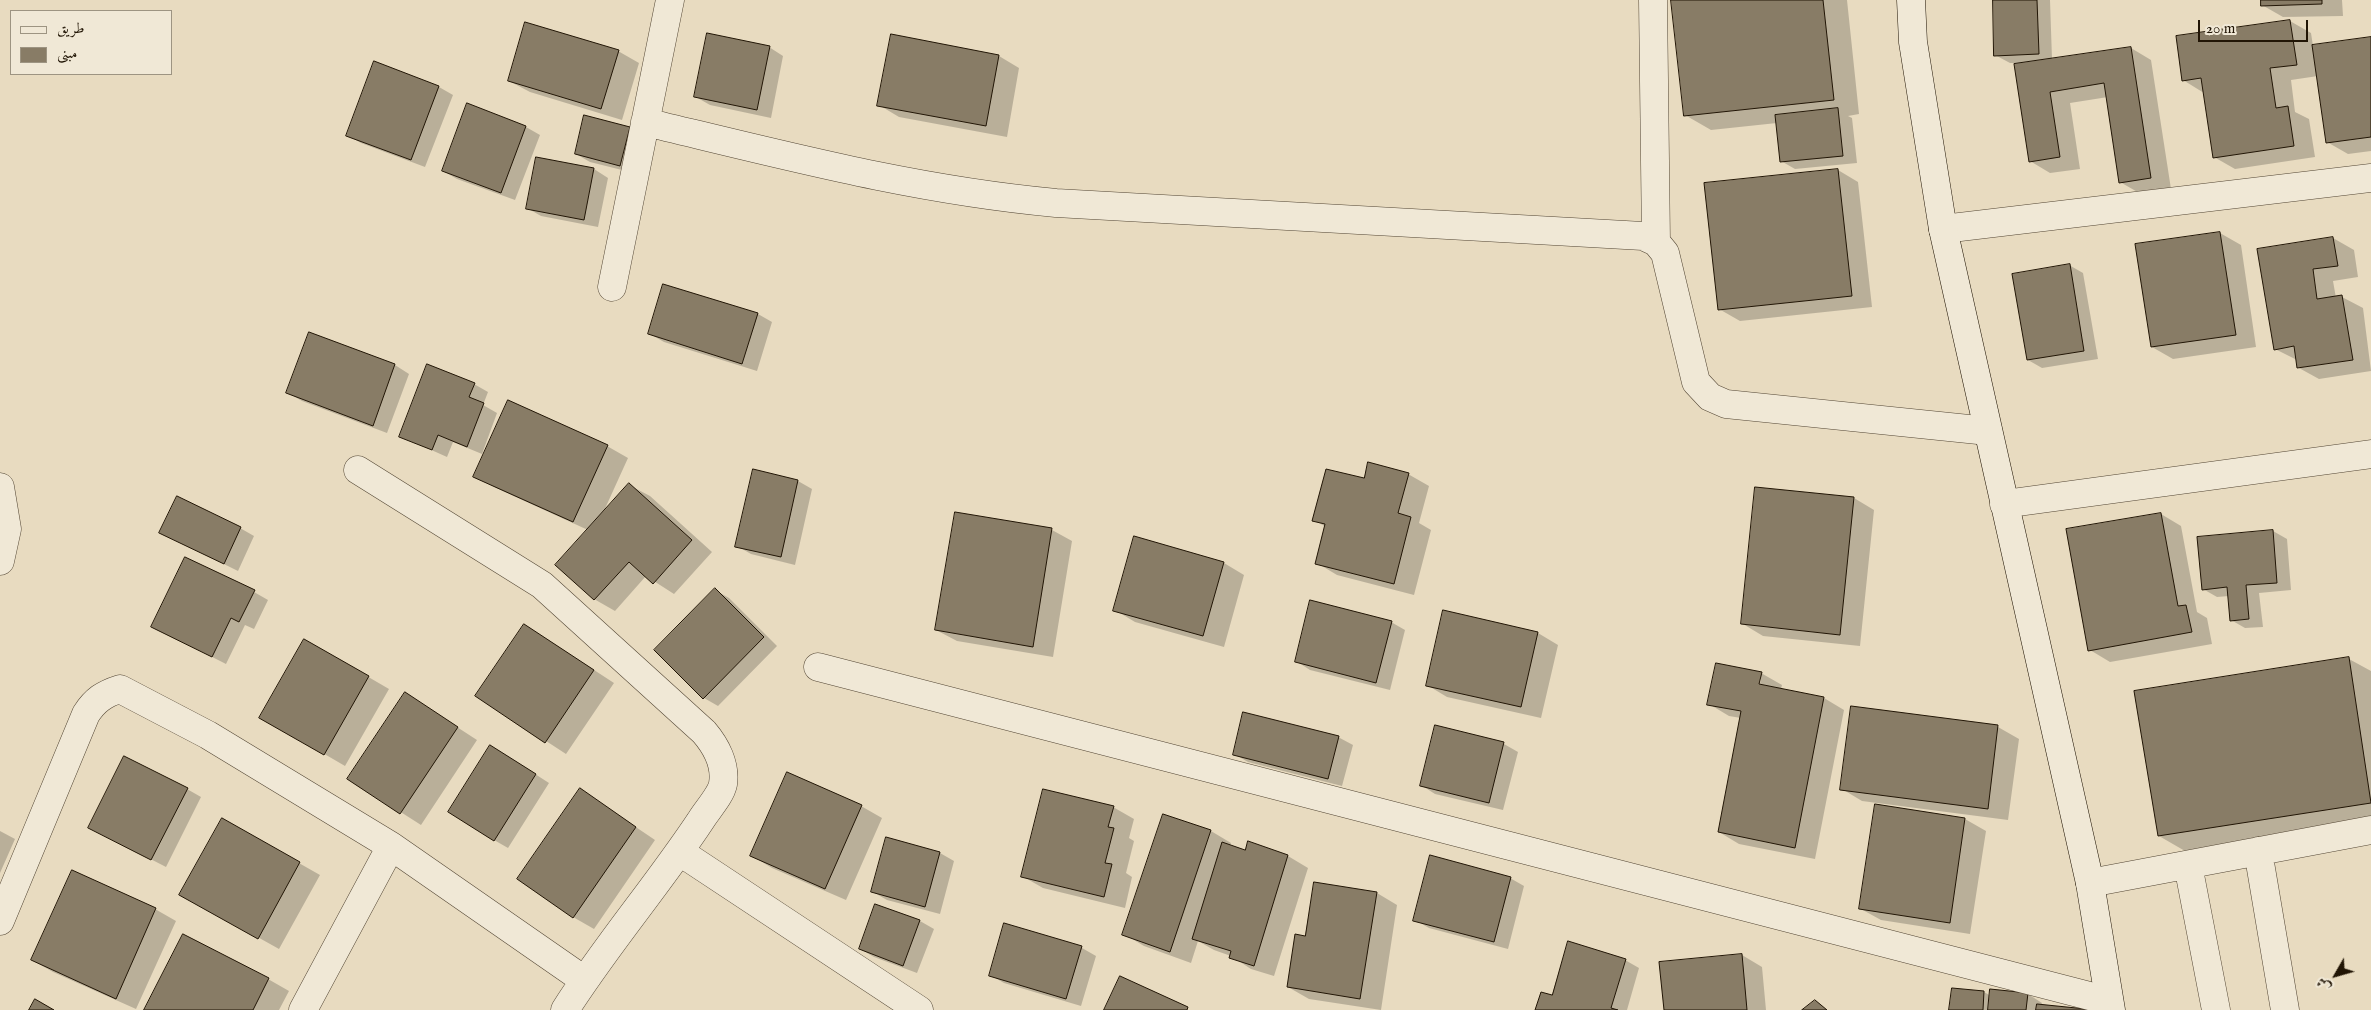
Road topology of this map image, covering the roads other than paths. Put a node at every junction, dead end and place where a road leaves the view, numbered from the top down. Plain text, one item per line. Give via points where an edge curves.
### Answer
1 (670, 0) edge
2 (1653, 0) edge
3 (1910, 0) edge
4 (645, 122) junction
5 (2371, 178) edge
6 (1943, 229) junction
7 (1656, 242) junction
8 (612, 287) dead end
9 (1988, 431) junction
10 (2371, 454) edge
11 (358, 470) dead end
12 (0, 487) edge
13 (2004, 504) junction
14 (0, 561) edge
15 (818, 667) dead end
16 (2371, 830) edge
17 (391, 846) junction
18 (2258, 851) junction
19 (680, 852) junction
20 (2188, 865) junction
21 (2090, 883) junction
22 (0, 921) edge
23 (584, 980) junction
24 (2110, 1006) edge
25 (303, 1010) edge
26 (565, 1010) edge
27 (919, 1010) edge
28 (2216, 1010) edge
29 (2284, 1010) edge

1 - 4 street
2 - 7 street
3 - 6 street via 1913,42
4 - 7 street via 844,170 992,197 1643,236
4 - 8 street
5 - 6 street
6 - 9 street
7 - 9 street via 1665,253 1696,382 1710,397 1726,404
9 - 13 street
10 - 13 street
11 - 19 street via 542,585 716,746 723,786
12 - 14 street via 7,529
13 - 21 street
15 - 24 street
16 - 18 street
17 - 22 street via 208,735 120,689 104,694 86,714
17 - 23 street
17 - 25 street
18 - 20 street
18 - 29 street
19 - 23 street
19 - 27 street
20 - 21 street
20 - 28 street
21 - 24 street
23 - 26 street

